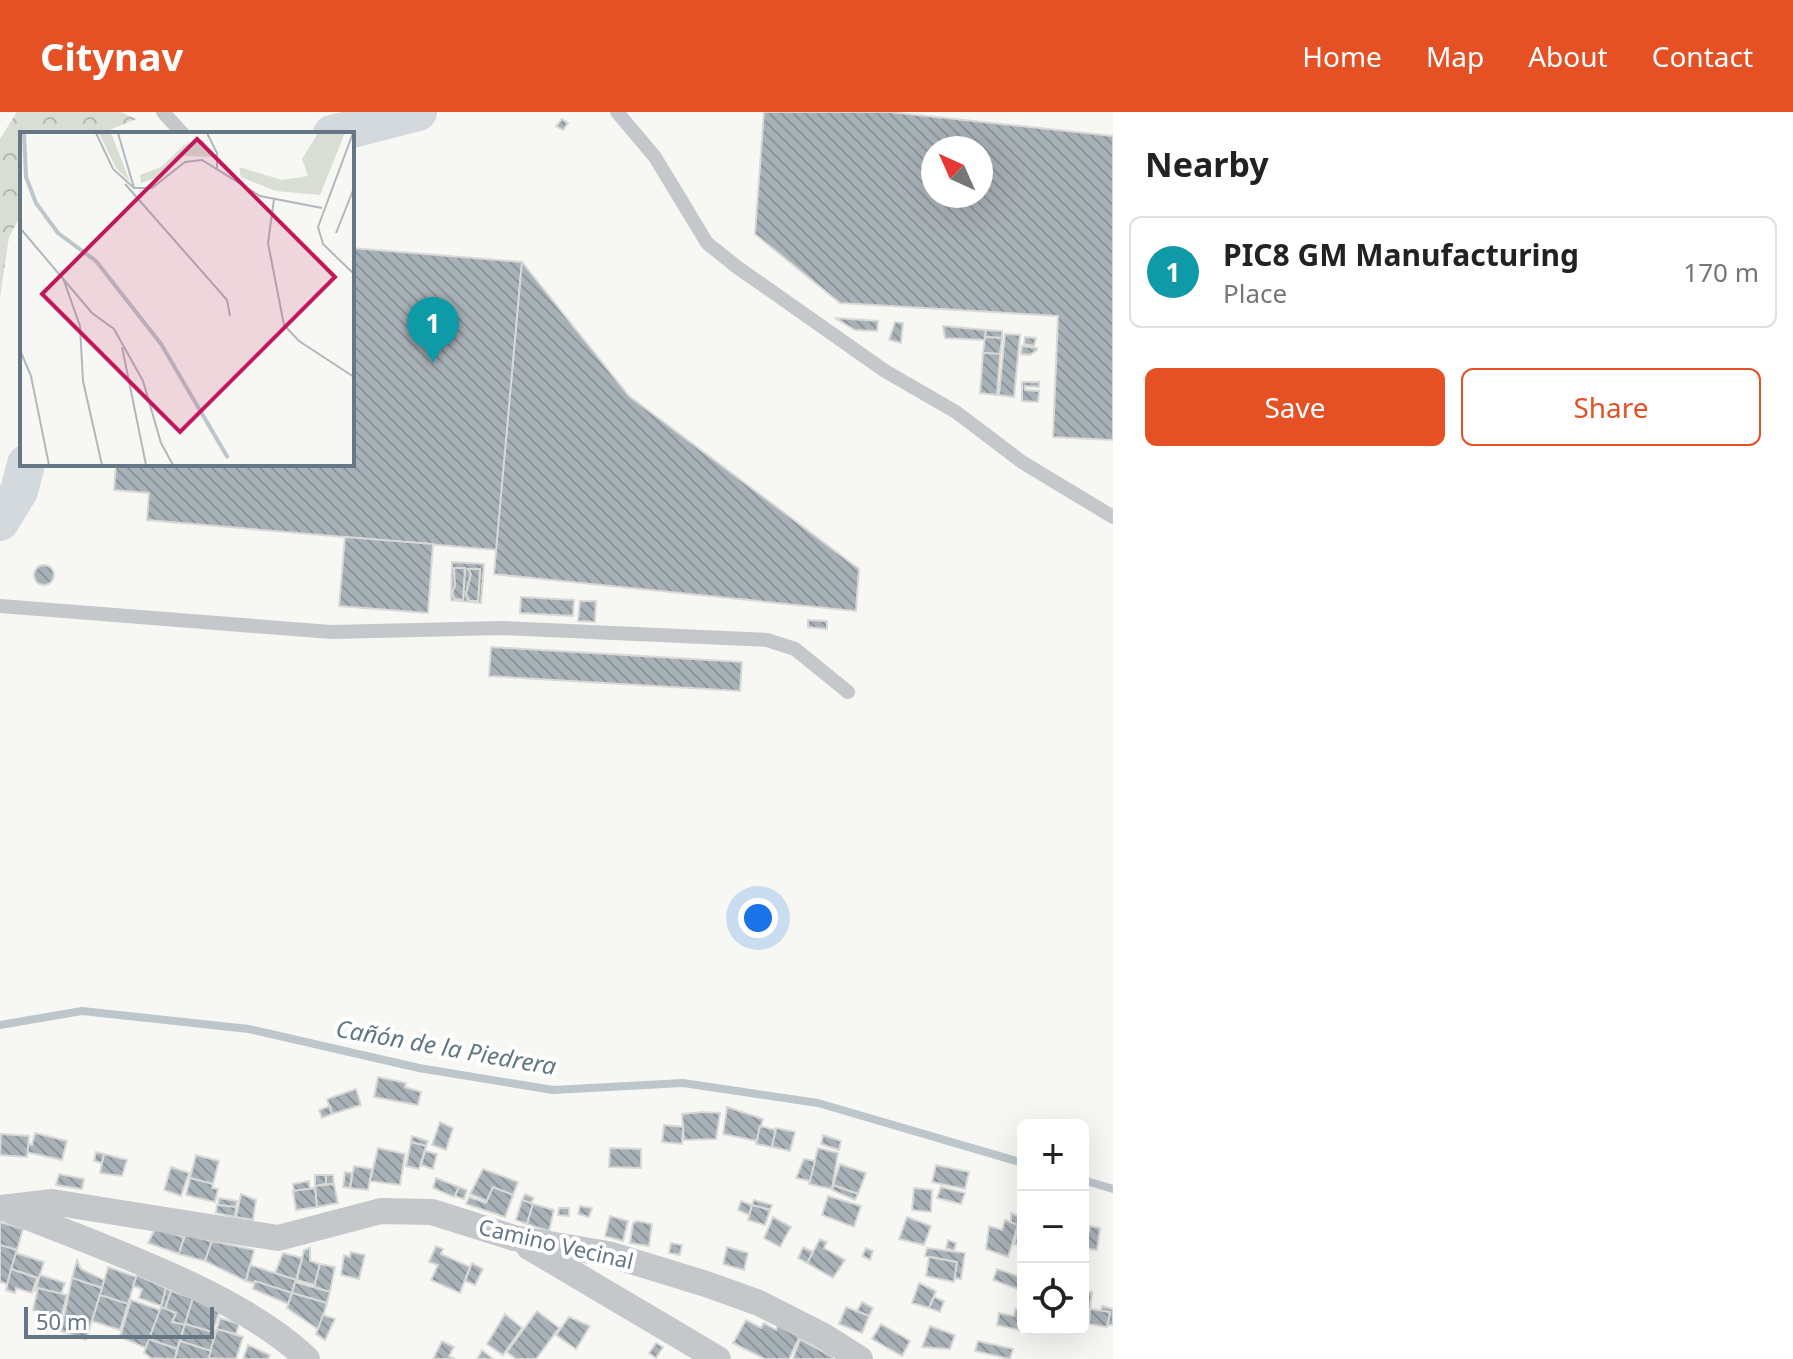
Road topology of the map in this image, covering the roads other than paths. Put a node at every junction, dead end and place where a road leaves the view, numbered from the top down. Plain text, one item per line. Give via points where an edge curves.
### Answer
1 (163, 112) edge
2 (418, 112) edge
3 (617, 112) edge
4 (181, 132) edge
5 (340, 132) edge
6 (25, 466) edge
7 (1113, 517) edge
8 (0, 522) edge
9 (0, 606) edge
10 (848, 692) dead end
11 (4, 1209) edge
12 (514, 1238) junction
13 (307, 1359) edge
14 (718, 1359) edge
15 (860, 1359) edge

1 - 4 lane
2 - 5 main road
3 - 7 lane via 655,157 707,243 885,371
6 - 8 main road via 19,491
9 - 10 lane via 331,632 502,628 767,640 795,649
11 - 12 street, Camino Vecinal via 52,1202 278,1238 406,1209
11 - 13 street via 229,1305
12 - 14 street
12 - 15 street, Camino Vecinal via 608,1254 706,1284 759,1303

